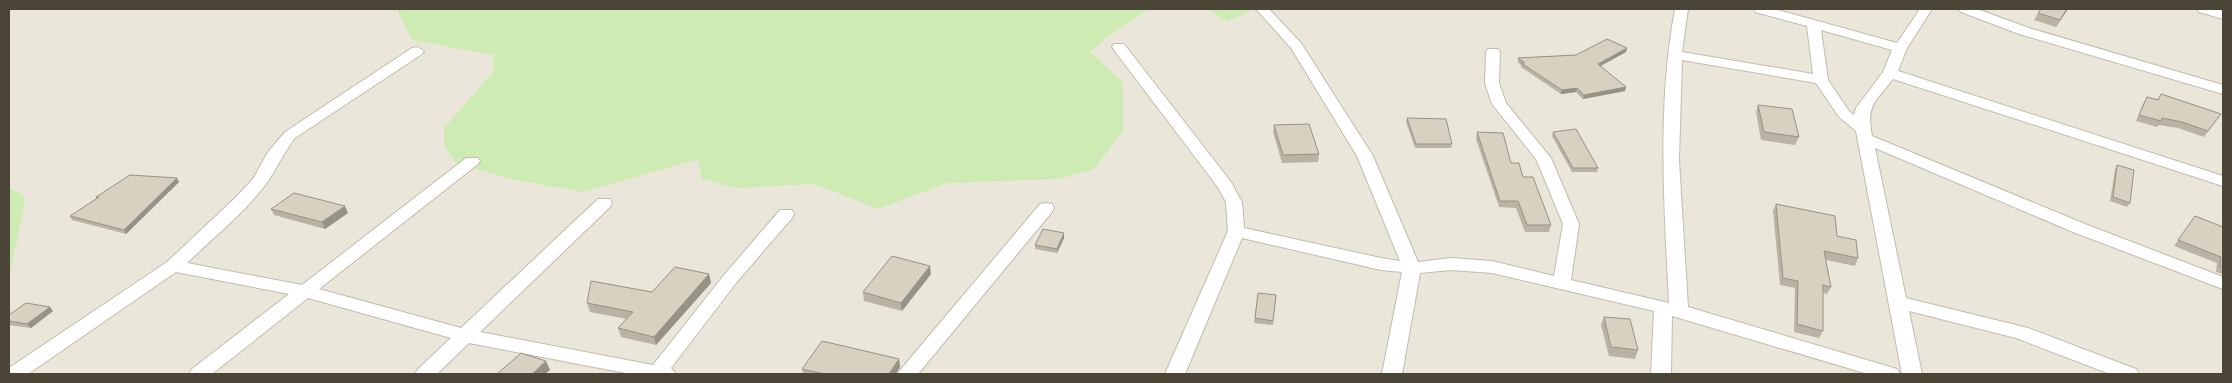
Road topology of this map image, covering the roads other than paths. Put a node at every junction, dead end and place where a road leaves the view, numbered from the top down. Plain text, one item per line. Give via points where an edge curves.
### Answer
1 (1262, 9) edge
2 (1681, 9) edge
3 (1760, 9) edge
4 (1926, 9) edge
5 (1966, 9) edge
6 (2204, 9) edge
7 (2223, 15) edge
8 (1814, 25) junction
9 (1119, 47) dead end
10 (1900, 48) junction
11 (417, 50) dead end
12 (1493, 52) dead end
13 (1674, 55) junction
14 (1890, 72) junction
15 (1821, 80) junction
16 (2223, 90) edge
17 (1865, 134) junction
18 (472, 161) dead end
19 (2223, 181) edge
20 (604, 203) dead end
21 (1046, 208) dead end
22 (786, 214) dead end
23 (1236, 231) junction
24 (173, 266) junction
25 (1412, 268) junction
26 (2223, 283) edge
27 (1561, 284) junction
28 (304, 291) junction
29 (1899, 302) junction
30 (1671, 310) junction
31 (465, 336) junction
32 (14, 374) edge
33 (199, 374) edge
34 (424, 374) edge
35 (660, 374) edge
36 (907, 374) edge
37 (1175, 374) edge
38 (1392, 374) edge
39 (1661, 374) edge
40 (1890, 374) edge
41 (1912, 374) edge
42 (2129, 374) edge

1 - 25 street via 1296,46 1365,156
2 - 13 street
3 - 8 street
4 - 10 street
5 - 16 street via 2024,31
6 - 7 street
8 - 10 street
8 - 15 street
9 - 23 street via 1225,185 1234,202
10 - 14 street
11 - 24 street via 290,135 255,186
12 - 27 street via 1492,83 1499,104 1544,158 1571,224
13 - 15 street
13 - 30 street
14 - 17 street via 1863,108 1861,118
14 - 19 street
15 - 17 street via 1844,114
17 - 26 street via 2080,228
17 - 29 street
18 - 28 street
20 - 31 street
21 - 36 street
22 - 35 street via 730,279
23 - 25 street
23 - 37 street
24 - 28 street
24 - 32 street
25 - 27 street via 1451,264 1492,267
25 - 38 street
27 - 30 street
28 - 31 street
28 - 33 street
29 - 41 street
29 - 42 street via 2021,334
30 - 39 street
30 - 40 street
31 - 34 street
31 - 35 street

